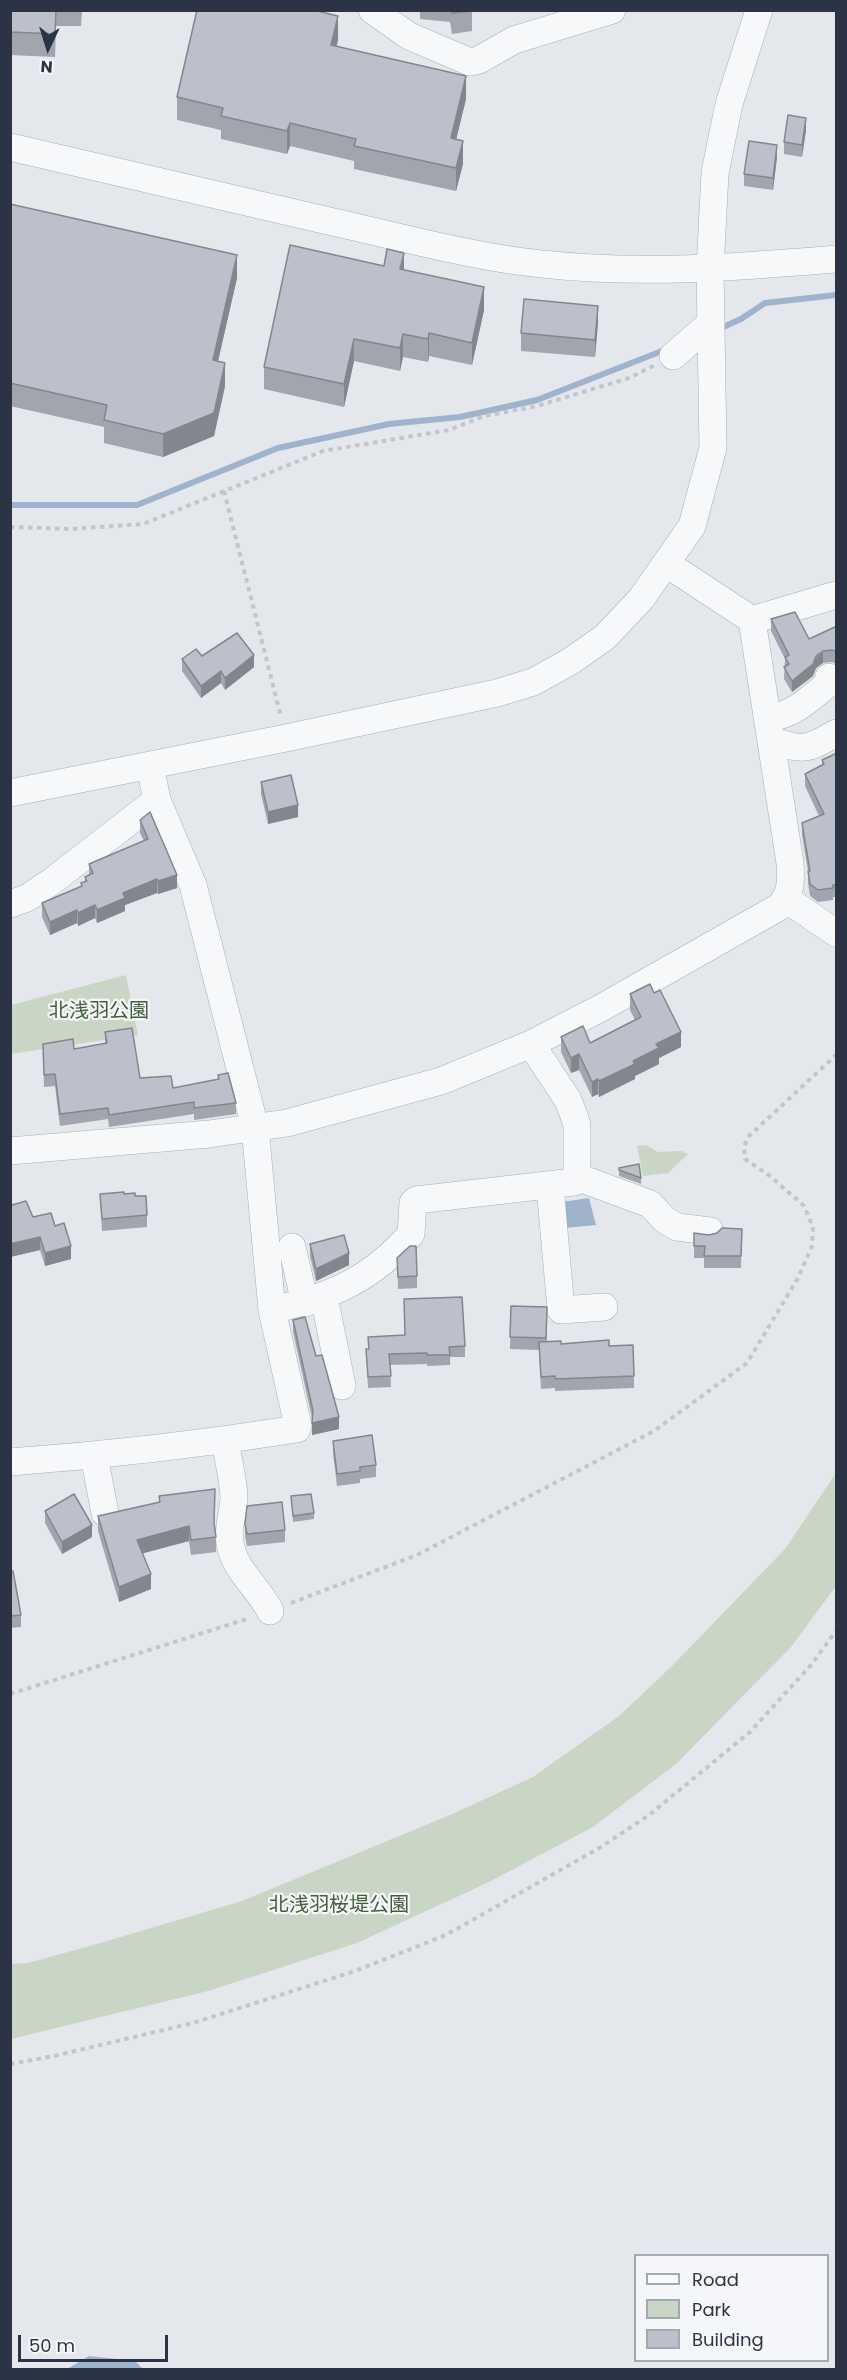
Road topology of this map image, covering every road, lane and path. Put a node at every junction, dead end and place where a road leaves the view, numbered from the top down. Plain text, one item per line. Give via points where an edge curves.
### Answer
1 (372, 10) edge
2 (612, 10) edge
3 (757, 11) edge
4 (10, 147) edge
5 (837, 259) edge
6 (710, 269) junction
7 (711, 322) junction
8 (673, 356) joint
9 (224, 491) junction
10 (10, 527) edge
11 (667, 564) junction
12 (837, 595) edge
13 (752, 620) junction
14 (829, 677) dead end
15 (770, 729) junction
16 (837, 733) edge
17 (286, 738) junction
18 (150, 766) junction
19 (10, 793) edge
20 (157, 800) junction
21 (786, 898) junction
22 (10, 904) edge
23 (837, 933) edge
24 (531, 1044) junction
25 (837, 1054) edge
26 (255, 1127) junction
27 (10, 1151) edge
28 (577, 1178) junction
29 (550, 1186) junction
30 (710, 1231) dead end
31 (292, 1247) dead end
32 (315, 1300) junction
33 (604, 1307) dead end
34 (272, 1310) junction
35 (342, 1386) dead end
36 (225, 1440) junction
37 (94, 1456) junction
38 (10, 1462) edge
39 (105, 1513) edge
40 (270, 1611) junction
41 (837, 1631) edge
42 (10, 1695) edge
43 (10, 2064) edge

1 - 2 street via 409,36 470,62 514,40
3 - 6 street via 729,104 715,173
4 - 6 street via 416,240 541,264 632,271
5 - 6 street
6 - 7 street
7 - 8 street
7 - 11 street via 713,448 692,526
8 - 9 path via 629,378 537,406 484,416 449,430 323,451
9 - 10 path via 143,524 72,529
9 - 17 path
11 - 13 street
11 - 17 street via 605,637 532,682
12 - 13 street
13 - 15 street
14 - 15 street via 828,684
15 - 16 street via 792,748 818,744
15 - 21 street via 790,863 791,883
17 - 18 street
18 - 19 street
18 - 20 street
20 - 22 street via 51,882
20 - 26 street via 193,885
21 - 23 street
21 - 24 street via 749,925
24 - 26 street via 441,1082 287,1123
24 - 28 street via 573,1113 577,1125
25 - 40 path via 747,1137 744,1147 745,1159 804,1206 813,1227 812,1246 798,1278 747,1363 654,1431 428,1550
26 - 27 street
26 - 34 street
28 - 29 street
28 - 30 street via 650,1204 677,1227
29 - 32 street via 416,1200 411,1234 404,1243 371,1271
29 - 33 street via 561,1310
31 - 32 street
32 - 34 street
32 - 35 street
34 - 36 street via 297,1429
36 - 37 street
36 - 40 street via 234,1496 229,1543 237,1563
37 - 38 street
37 - 39 street
40 - 42 path
41 - 43 path via 750,1732 649,1815 601,1847 446,1935 355,1971 192,2023

